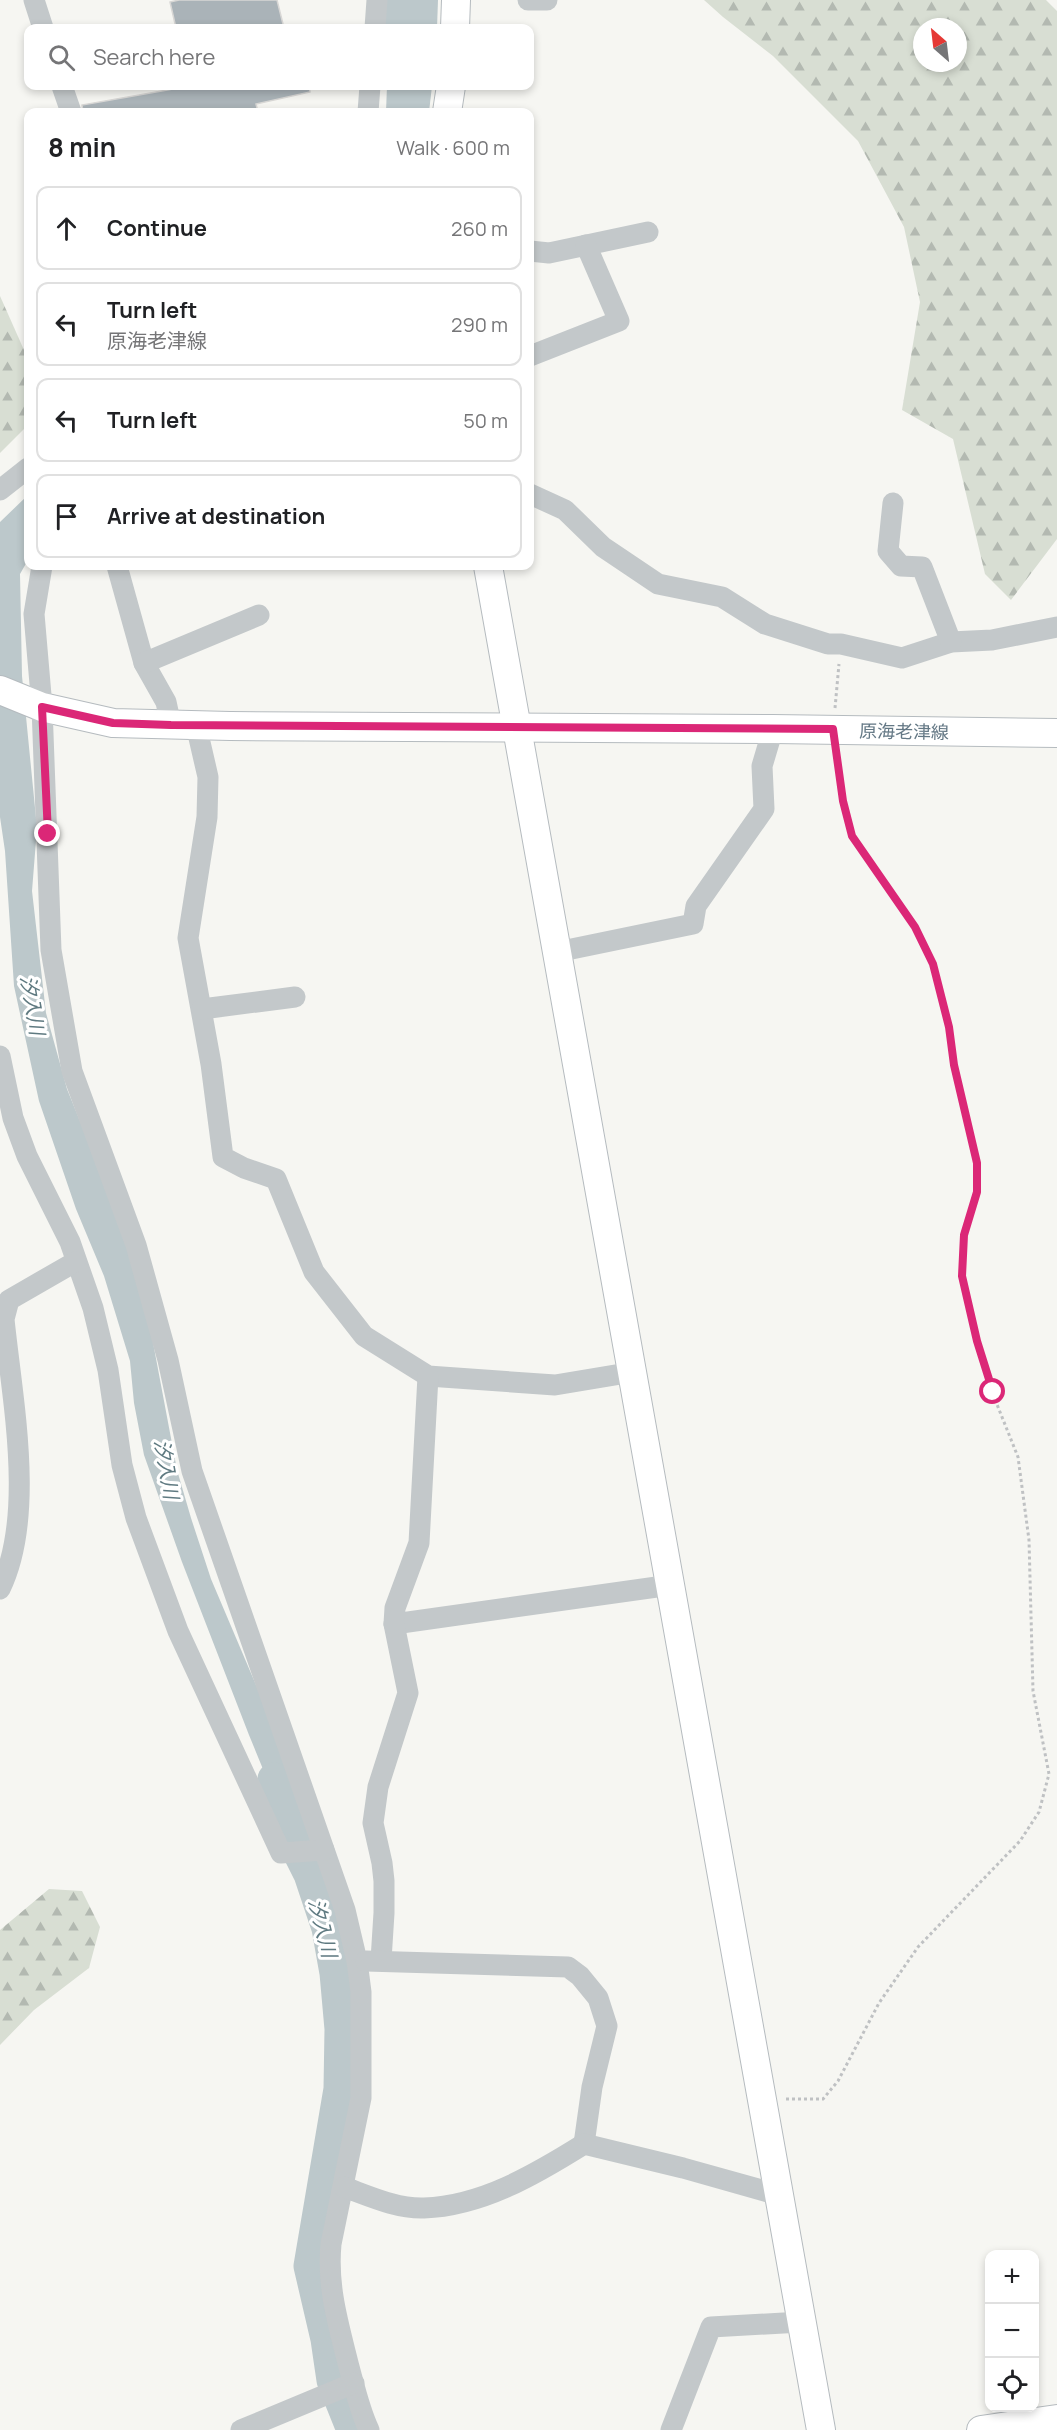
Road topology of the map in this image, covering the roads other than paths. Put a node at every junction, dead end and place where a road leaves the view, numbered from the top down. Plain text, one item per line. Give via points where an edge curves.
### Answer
1 (34, 0) edge
2 (377, 0) edge
3 (456, 0) edge
4 (528, 0) edge
5 (547, 0) edge
6 (42, 24) edge
7 (375, 24) edge
8 (455, 24) edge
9 (63, 90) edge
10 (370, 90) edge
11 (450, 90) edge
12 (70, 108) edge
13 (368, 108) edge
14 (448, 108) edge
15 (648, 232) dead end
16 (586, 245) junction
17 (534, 251) edge
18 (534, 354) edge
19 (24, 471) edge
20 (0, 489) edge
21 (534, 496) edge
22 (893, 504) dead end
23 (41, 570) edge
24 (118, 570) edge
25 (489, 570) edge
26 (259, 615) dead end
27 (1057, 627) edge
28 (951, 642) junction
29 (144, 663) junction
30 (0, 690) edge
31 (38, 706) junction
32 (184, 725) junction
33 (517, 728) junction
34 (773, 729) junction
35 (1057, 733) edge
36 (557, 952) junction
37 (295, 997) dead end
38 (202, 1009) junction
39 (0, 1056) edge
40 (75, 1262) junction
41 (633, 1372) junction
42 (428, 1376) junction
43 (671, 1585) junction
44 (0, 1589) edge
45 (394, 1624) junction
46 (324, 1850) junction
47 (381, 1960) junction
48 (357, 1961) junction
49 (584, 2144) junction
50 (345, 2187) junction
51 (778, 2195) junction
52 (801, 2322) junction
53 (354, 2383) junction
54 (1057, 2419) edge
55 (241, 2430) edge
56 (369, 2430) edge
57 (671, 2430) edge
58 (821, 2430) edge
59 (981, 2430) edge

1 - 6 street
2 - 7 street
3 - 8 street
4 - 5 street
9 - 12 street
10 - 13 street
11 - 14 street
15 - 16 street
16 - 17 street via 549,253
16 - 18 street via 619,321
19 - 20 street
21 - 28 street via 565,510 603,547 658,584 722,597 765,624 828,644 902,658
22 - 28 street via 888,551 901,566 922,567
23 - 31 street via 34,614
24 - 29 street
25 - 33 street
26 - 29 street
27 - 28 street via 992,640
29 - 32 street
30 - 31 street, 原海老津線
31 - 32 street, 原海老津線 via 113,723
31 - 46 street via 51,950 72,1071 136,1245 168,1360 192,1471
32 - 33 street, 原海老津線
32 - 38 street via 208,777 207,817 188,938
33 - 34 street, 原海老津線
33 - 36 street
34 - 35 street, 原海老津線
34 - 36 street via 762,766 764,808 696,906 693,924
36 - 41 street
37 - 38 street
38 - 42 street via 223,1157 276,1179 314,1272 363,1336
39 - 40 street via 13,1118 27,1156 70,1242
40 - 44 street via 9,1300 4,1319 20,1481 18,1529
40 - 46 street via 93,1308 108,1371 122,1465 136,1518 178,1631 281,1853
41 - 42 street via 555,1385
41 - 43 street
42 - 45 street via 419,1543 395,1608
43 - 45 street
43 - 51 street
45 - 47 street via 408,1693 378,1787 373,1823 384,1881
46 - 48 street via 345,1910
47 - 48 street
47 - 49 street via 568,1967 580,1976 598,1998 607,2026 592,2087
48 - 50 street via 361,1992 361,2098
49 - 50 street via 529,2177 451,2205 422,2209 386,2202
49 - 51 street
50 - 53 street via 329,2267 332,2299
51 - 52 street
52 - 57 street via 711,2327
52 - 58 street
53 - 55 street
53 - 56 street
54 - 59 street

